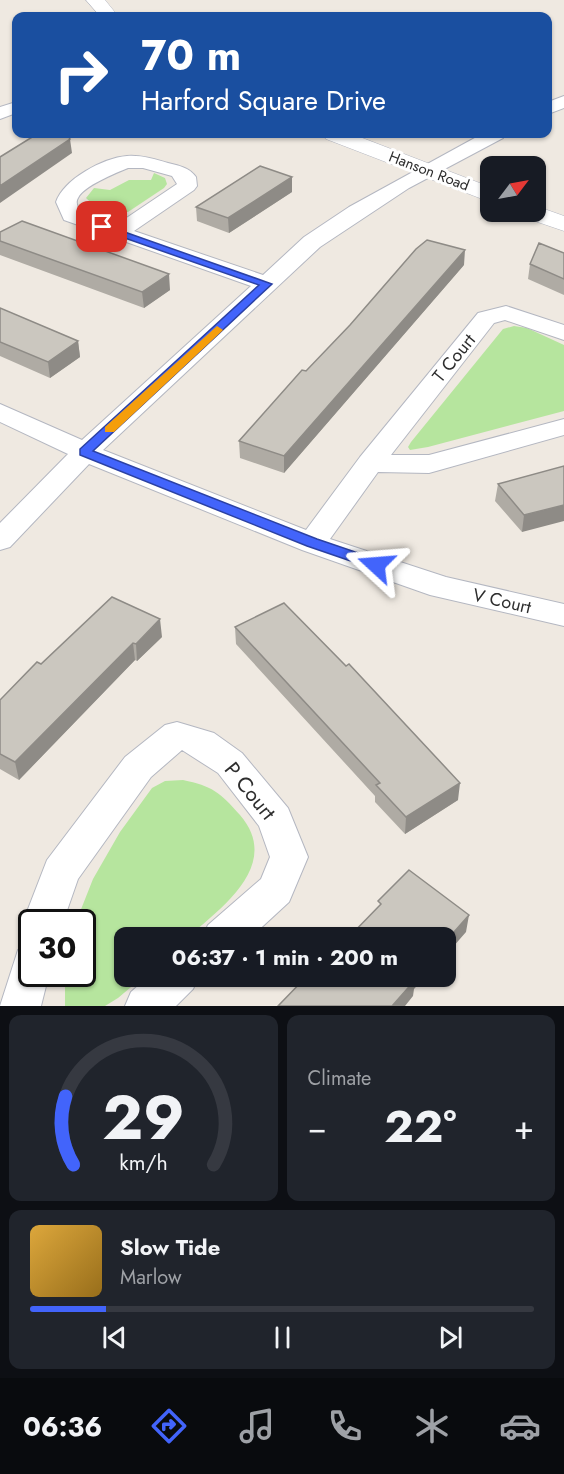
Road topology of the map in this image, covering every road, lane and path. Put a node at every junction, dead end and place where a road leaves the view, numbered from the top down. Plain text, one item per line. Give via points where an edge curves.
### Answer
1 (95, 0) edge
2 (106, 12) edge
3 (344, 138) edge
4 (488, 138) edge
5 (425, 169) junction
6 (480, 191) edge
7 (546, 217) edge
8 (564, 224) edge
9 (118, 233) junction
10 (267, 284) junction
11 (564, 333) edge
12 (0, 412) edge
13 (564, 427) edge
14 (85, 452) junction
15 (370, 463) junction
16 (0, 540) edge
17 (312, 543) junction
18 (564, 615) edge
19 (48, 909) edge
20 (234, 927) edge
21 (25, 987) edge
22 (167, 987) edge
23 (20, 1006) edge
24 (146, 1006) edge

1 - 2 street
3 - 5 street, Hanson Road
4 - 5 street
5 - 6 street, Hanson Road
5 - 10 street via 352,212
7 - 8 street
9 - 9 street via 71,216 66,202 69,193 112,166 126,162 144,162 186,177 187,186
9 - 10 street
10 - 14 street
11 - 15 street, T Court via 506,313 486,318
12 - 14 street, V Court
13 - 15 street via 429,464
14 - 16 street
14 - 17 street, V Court
15 - 17 street, T Court
17 - 18 street, V Court via 441,586
19 - 20 street, P Court via 61,872 138,767 177,735 202,743 230,763 275,819 289,857 274,890
21 - 23 street
22 - 24 street

